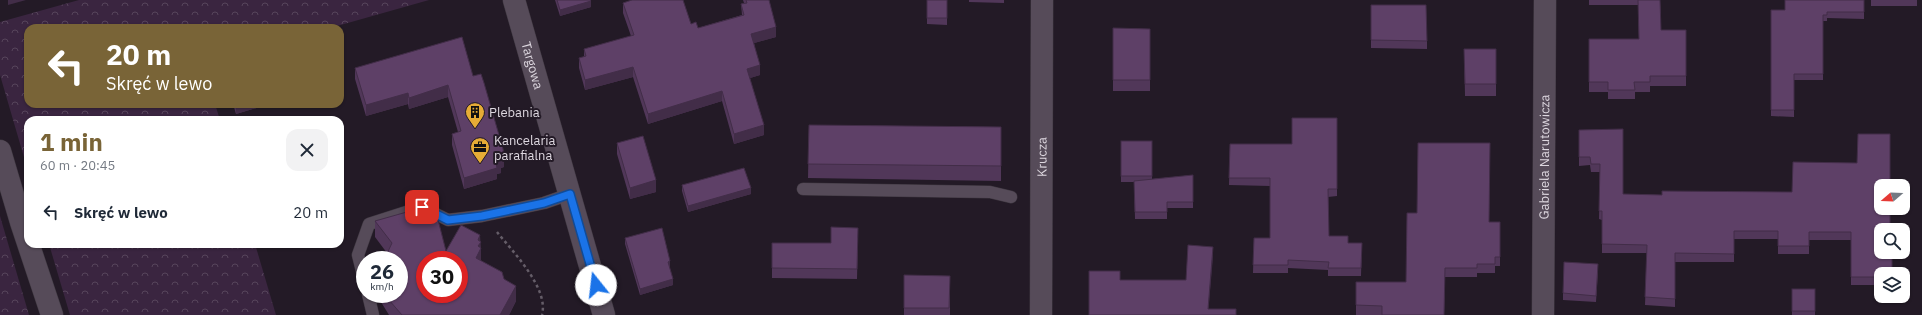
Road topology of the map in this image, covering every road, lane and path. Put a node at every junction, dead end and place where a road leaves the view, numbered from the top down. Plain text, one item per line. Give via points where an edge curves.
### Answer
1 (514, 0) edge
2 (1042, 0) edge
3 (1545, 0) edge
4 (0, 151) edge
5 (802, 189) dead end
6 (570, 194) junction
7 (1011, 197) dead end
8 (482, 216) junction
9 (24, 231) edge
10 (30, 248) edge
11 (359, 251) edge
12 (370, 303) edge
13 (52, 315) edge
14 (373, 315) edge
15 (542, 315) edge
16 (604, 315) edge
17 (1041, 315) edge
18 (1543, 315) edge

1 - 6 street, Targowa
2 - 17 street, Krucza
3 - 18 street, Gabriela Narutowicza
4 - 9 street
5 - 7 lane via 990,192
6 - 8 lane via 544,203
6 - 16 street, Targowa
8 - 11 lane via 448,220 422,207 369,224
8 - 15 path via 535,279 543,309
10 - 13 street
12 - 14 lane

